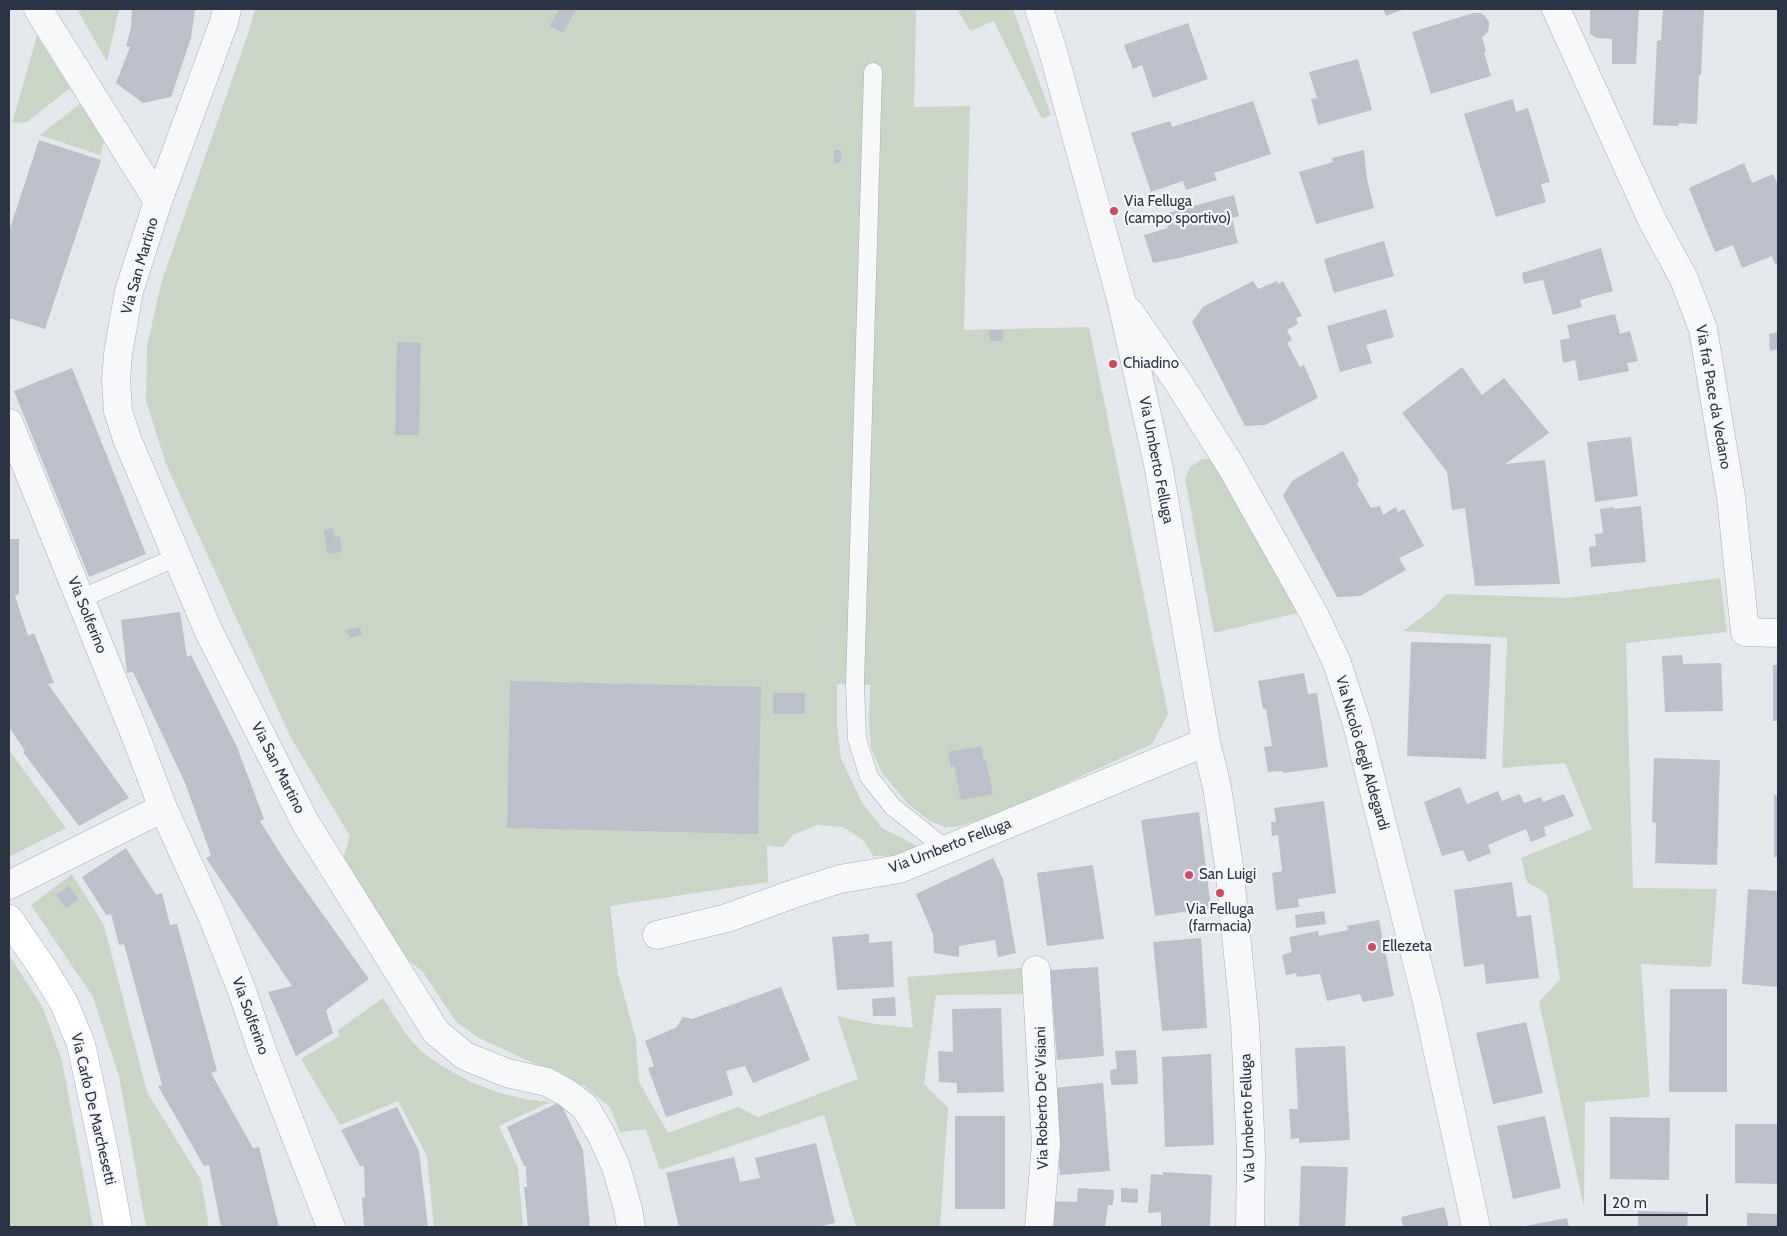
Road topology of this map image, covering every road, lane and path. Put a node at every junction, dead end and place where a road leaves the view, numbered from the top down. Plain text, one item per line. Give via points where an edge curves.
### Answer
1 (38, 9) edge
2 (227, 9) edge
3 (1039, 9) edge
4 (1556, 9) edge
5 (872, 72) dead end
6 (158, 201) junction
7 (1121, 299) junction
8 (9, 423) edge
9 (177, 557) junction
10 (80, 599) junction
11 (1778, 633) edge
12 (1206, 742) junction
13 (163, 808) junction
14 (946, 849) junction
15 (9, 885) edge
16 (9, 919) edge
17 (657, 935) dead end
18 (1036, 970) dead end
19 (118, 1227) edge
20 (331, 1227) edge
21 (631, 1227) edge
22 (1040, 1227) edge
23 (1250, 1227) edge
24 (1476, 1227) edge

1 - 6 street, Via San Martino
2 - 6 street, Via San Martino
3 - 7 street, Via Umberto Felluga
4 - 11 street, Via fra' Pace da Vedano via 1652,220 1684,279 1704,329 1731,497 1744,632
5 - 14 lane via 855,684 857,739 869,778 893,806
6 - 9 street, Via San Martino via 130,291 118,354 118,411
7 - 12 street, Via Umberto Felluga via 1158,464
7 - 24 street, Via Nicolò degli Aldegardi via 1232,468 1314,614 1337,663 1358,724 1427,1002
8 - 10 street, Via Solferino
9 - 10 lane
9 - 21 street, Via San Martino via 209,632 305,822 436,1032 465,1056 507,1073 547,1082 585,1107 616,1167
10 - 13 street, Via Solferino
12 - 14 street, Via Umberto Felluga
12 - 23 street, Via Umberto Felluga via 1217,787 1229,866 1245,1023 1252,1154
13 - 15 street
13 - 20 street, Via Solferino via 213,918
14 - 17 street, Via Umberto Felluga via 899,869 840,879 727,918
16 - 19 main road, Via Carlo De Marchesetti via 64,1003 81,1044
18 - 22 street, Via Roberto De' Visiani via 1046,1144

